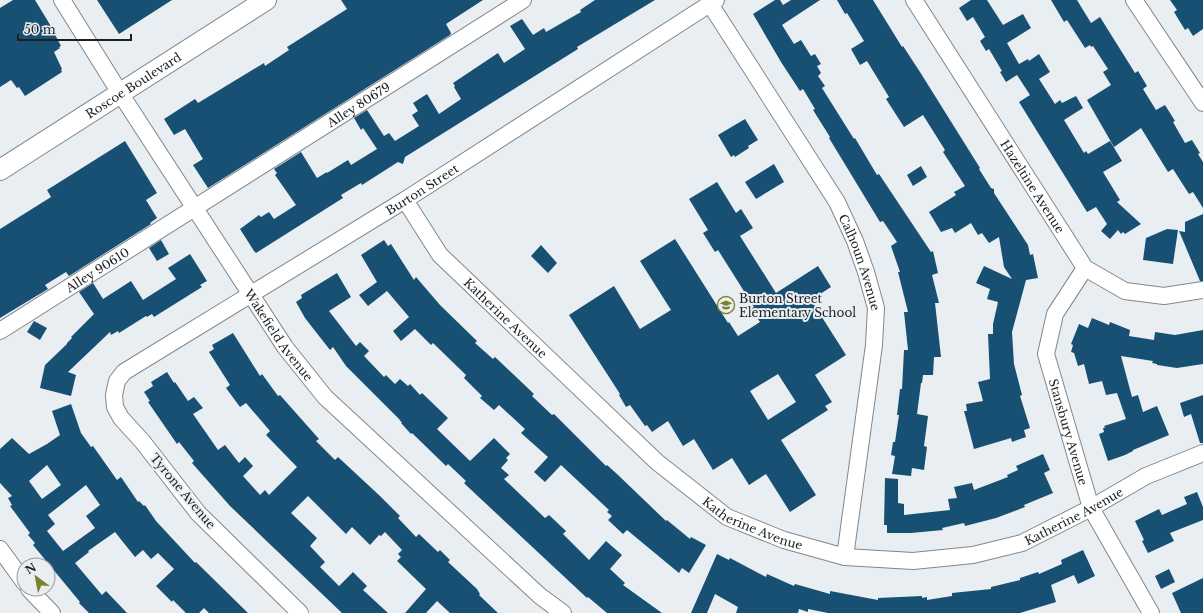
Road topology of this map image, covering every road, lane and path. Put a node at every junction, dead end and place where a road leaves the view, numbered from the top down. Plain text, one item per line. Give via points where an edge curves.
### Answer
1 (62, 0) edge
2 (266, 0) edge
3 (523, 0) edge
4 (914, 0) edge
5 (1134, 0) edge
6 (713, 2) edge
7 (120, 93) junction
8 (1203, 103) edge
9 (0, 170) edge
10 (405, 200) junction
11 (194, 208) junction
12 (1085, 268) junction
13 (1203, 290) edge
14 (249, 294) junction
15 (0, 331) edge
16 (124, 372) joint
17 (1203, 452) edge
18 (1091, 508) junction
19 (0, 549) edge
20 (845, 557) junction
21 (16, 571) edge
22 (37, 597) edge
23 (52, 613) edge
24 (300, 613) edge
25 (563, 613) edge
26 (1151, 613) edge

1 - 7 street, Wakefield Avenue
2 - 7 main road, Roscoe Boulevard
3 - 11 street, Alley 80679
4 - 12 street, Hazeltine Avenue
5 - 8 street
6 - 10 street, Burton Street
6 - 20 street, Calhoun Avenue via 837,202 855,241 876,308 874,346
7 - 9 main road, Roscoe Boulevard
7 - 11 street, Wakefield Avenue
10 - 14 street, Burton Street
10 - 20 street, Katherine Avenue via 440,255 657,462 727,517 784,540
11 - 14 street, Wakefield Avenue
11 - 15 street, Alley 90610
12 - 13 street, Hazeltine Avenue via 1125,291 1164,296
12 - 18 street, Stansbury Avenue via 1055,314 1046,354
14 - 16 street, Burton Street
14 - 25 street, Wakefield Avenue via 285,347 325,397 540,596
16 - 24 street, Tyrone Avenue via 117,381 114,395 115,408 121,418 198,513
17 - 18 street, Katherine Avenue via 1146,476
18 - 20 street, Katherine Avenue via 1022,543 973,555 913,561
18 - 26 street, Stansbury Avenue
19 - 21 street
22 - 23 street

